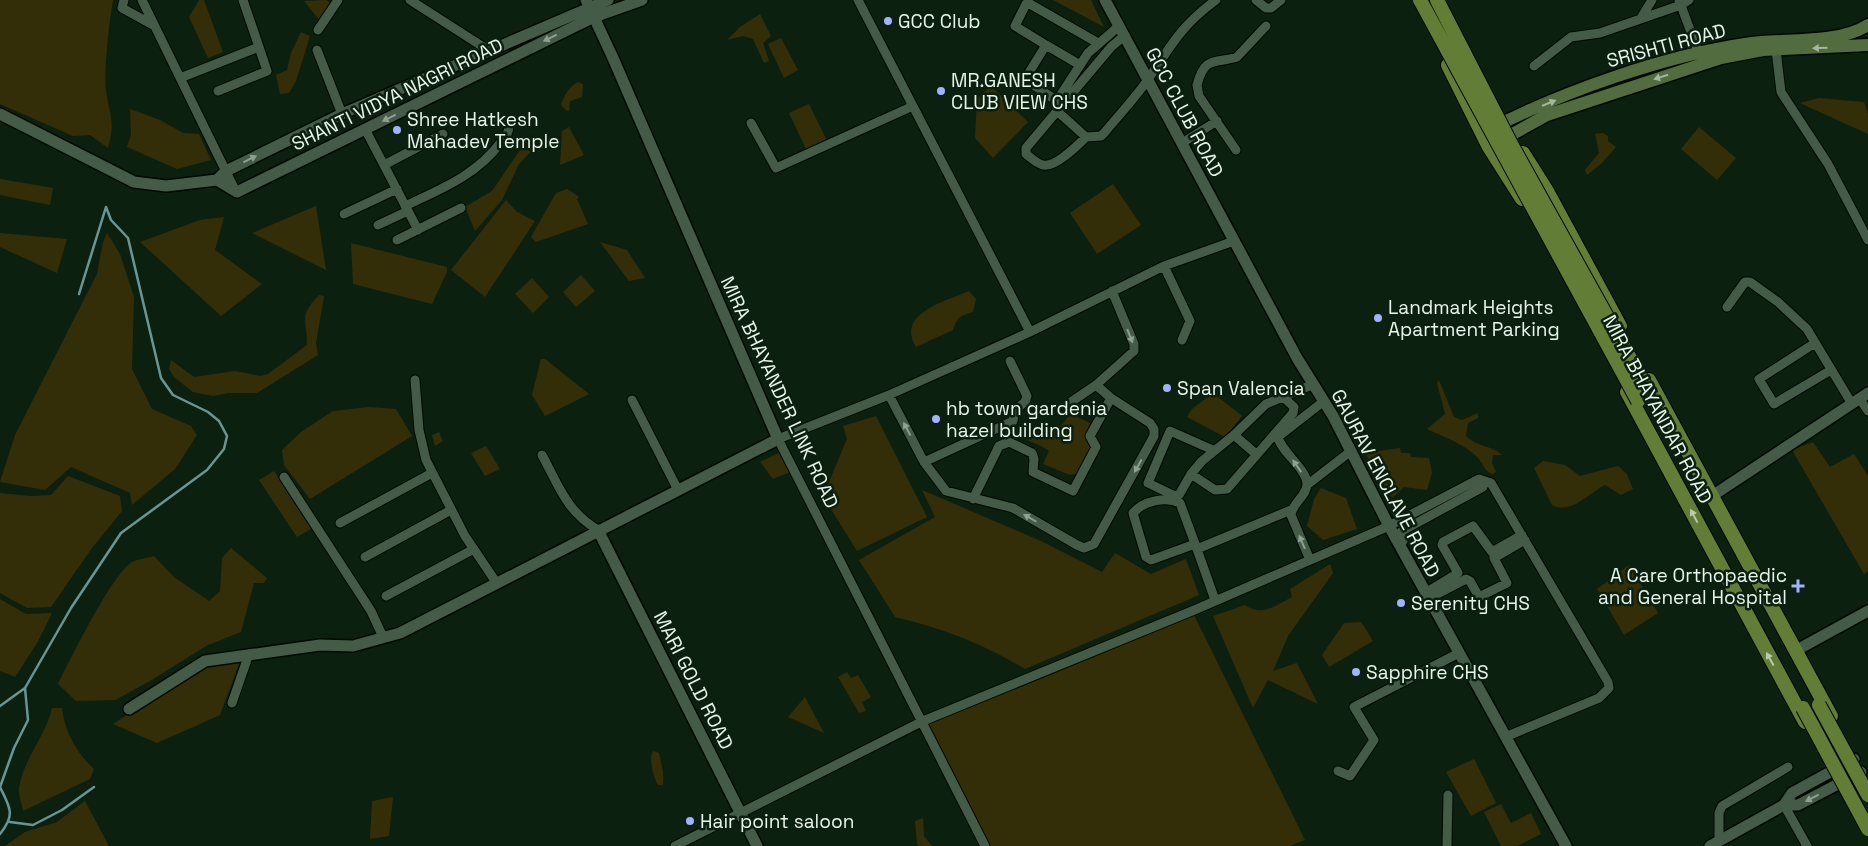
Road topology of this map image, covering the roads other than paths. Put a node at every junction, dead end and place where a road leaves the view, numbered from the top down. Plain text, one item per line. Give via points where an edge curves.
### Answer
1 (124, 0) edge
2 (142, 0) edge
3 (243, 0) edge
4 (338, 0) edge
5 (410, 0) edge
6 (608, 0) edge
7 (642, 0) edge
8 (858, 0) edge
9 (1105, 0) edge
10 (1216, 0) edge
11 (1256, 0) edge
12 (1281, 0) edge
13 (1414, 0) edge
14 (1420, 0) edge
15 (1437, 0) edge
16 (1442, 0) edge
17 (1652, 0) edge
18 (1689, 0) edge
19 (1680, 3) edge
20 (590, 8) edge
21 (1641, 18) junction
22 (153, 25) junction
23 (1868, 25) edge
24 (1266, 26) dead end
25 (318, 30) dead end
26 (1122, 31) junction
27 (1098, 43) junction
28 (1046, 45) junction
29 (1868, 45) edge
30 (259, 47) junction
31 (1740, 49) junction
32 (317, 50) dead end
33 (488, 50) junction
34 (1776, 50) junction
35 (1699, 54) junction
36 (1080, 65) junction
37 (1534, 66) dead end
38 (1630, 71) junction
39 (180, 78) junction
40 (1148, 80) junction
41 (1634, 85) junction
42 (218, 91) dead end
43 (913, 106) junction
44 (1057, 111) junction
45 (0, 114) edge
46 (342, 114) junction
47 (498, 120) dead end
48 (1217, 121) junction
49 (751, 123) dead end
50 (1508, 128) junction
51 (365, 129) junction
52 (1482, 133) junction
53 (443, 134) dead end
54 (1086, 137) junction
55 (1182, 143) junction
56 (1489, 147) junction
57 (1236, 150) dead end
58 (384, 165) junction
59 (226, 171) junction
60 (217, 180) junction
61 (397, 189) junction
62 (236, 192) junction
63 (407, 208) junction
64 (462, 208) dead end
65 (344, 214) dead end
66 (378, 225) dead end
67 (418, 230) junction
68 (397, 240) dead end
69 (1868, 240) edge
70 (1234, 241) junction
71 (1164, 266) junction
72 (1112, 291) junction
73 (1727, 307) dead end
74 (1030, 332) junction
75 (1182, 340) dead end
76 (1815, 342) junction
77 (1010, 361) dead end
78 (1831, 370) junction
79 (415, 380) dead end
80 (1314, 384) junction
81 (1096, 385) junction
82 (889, 395) junction
83 (1283, 397) junction
84 (1111, 398) junction
85 (1645, 398) junction
86 (1860, 398) edge
87 (632, 400) dead end
88 (1324, 401) junction
89 (1071, 402) dead end
90 (1868, 411) edge
91 (1234, 435) junction
92 (778, 439) junction
93 (1681, 439) junction
94 (1213, 450) junction
95 (1351, 451) junction
96 (1659, 452) junction
97 (1256, 454) junction
98 (542, 455) dead end
99 (924, 462) junction
100 (432, 473) junction
101 (1190, 474) junction
102 (284, 477) dead end
103 (1307, 485) junction
104 (1462, 487) junction
105 (1483, 487) dead end
106 (678, 490) junction
107 (1467, 495) junction
108 (1712, 496) junction
109 (973, 499) junction
110 (451, 510) junction
111 (1292, 510) junction
112 (340, 524) dead end
113 (1389, 526) junction
114 (598, 530) junction
115 (1523, 538) junction
116 (1399, 544) junction
117 (1196, 546) junction
118 (474, 549) junction
119 (364, 558) dead end
120 (1310, 560) junction
121 (496, 582) junction
122 (386, 596) dead end
123 (1427, 596) junction
124 (1215, 600) junction
125 (1868, 611) edge
126 (383, 637) junction
127 (1795, 650) junction
128 (1459, 653) junction
129 (249, 654) junction
130 (1806, 670) junction
131 (1784, 683) junction
132 (232, 703) dead end
133 (130, 709) dead end
134 (923, 721) junction
135 (1505, 737) junction
136 (1788, 767) dead end
137 (1338, 770) dead end
138 (1863, 775) edge
139 (1835, 778) junction
140 (1448, 795) dead end
141 (1868, 795) edge
142 (1868, 801) edge
143 (1850, 803) junction
144 (1784, 805) junction
145 (741, 813) junction
146 (1868, 829) edge
147 (1868, 837) edge
148 (1714, 844) edge
149 (675, 846) edge
150 (757, 846) edge
151 (985, 846) edge
152 (1447, 846) edge
153 (1566, 846) edge
154 (1807, 846) edge

1 - 22 street via 122,8
2 - 22 street
3 - 30 street
4 - 25 street
5 - 33 street
6 - 20 street
7 - 20 street
8 - 43 street
9 - 26 street, GCC CLUB ROAD
10 - 40 street via 1192,17 1170,43
11 - 12 street via 1266,8
13 - 52 main road, MIRA BHAYANDAR ROAD
14 - 85 main road, bridge
15 - 85 main road, bridge
16 - 50 main road, MIRA BHAYANDAR ROAD
17 - 21 street
18 - 19 street
19 - 21 street
19 - 35 street
20 - 33 street, SHANTI VIDYA NAGRI ROAD
20 -> 51 street, SHANTI VIDYA NAGRI ROAD
20 - 92 street, MIRA BHAYANDER LINK ROAD
21 - 37 street via 1600,33 1571,37
22 - 39 street
23 - 31 main road, SRISHTI ROAD via 1851,33
24 - 48 street via 1237,57 1212,61 1199,77 1197,91
26 - 27 street
26 - 40 street, GCC CLUB ROAD
26 - 44 street
27 - 28 street via 1026,4 1015,26
27 - 36 street
28 - 36 street
28 - 36 street via 1025,79 1054,99 1058,99
29 -> 34 main road, SRISHTI ROAD
30 - 39 street
30 - 42 street via 267,71
31 - 34 main road, SRISHTI ROAD
31 - 35 main road, SRISHTI ROAD
31 -> 41 main road, SRISHTI ROAD
32 - 46 street
33 - 46 street, SHANTI VIDYA NAGRI ROAD
34 - 69 street via 1781,92 1828,164
35 - 38 main road, SRISHTI ROAD
38 - 41 main road
50 -> 38 main road, SRISHTI ROAD
39 - 59 street
40 - 54 street via 1101,136
40 - 55 street, GCC CLUB ROAD
41 - 50 main road, SRISHTI ROAD
43 - 49 street via 776,168
43 - 74 street
44 - 54 street
44 - 54 street via 1026,148 1026,154 1040,164 1049,165 1074,150
45 - 60 street via 134,182 166,186
59 -> 46 street, SHANTI VIDYA NAGRI ROAD
47 - 63 street via 509,125 509,132 492,155 467,176
48 - 55 street
48 - 57 street
50 - 52 main road, SRISHTI ROAD
50 - 56 main road, SRISHTI ROAD
50 - 93 main road, MIRA BHAYANDAR ROAD via 1546,191
51 - 58 street
51 - 62 street, SHANTI VIDYA NAGRI ROAD
52 - 56 main road, MIRA BHAYANDAR ROAD
53 - 58 street
55 - 70 street, GCC CLUB ROAD
56 - 96 main road, MIRA BHAYANDAR ROAD via 1524,204
58 - 61 street
59 - 60 street, SHANTI VIDYA NAGRI ROAD
59 - 62 street
60 - 62 street
61 - 63 street
61 - 65 street
63 - 66 street
63 - 67 street
64 - 67 street
67 - 68 street
70 - 71 street
70 - 80 street, GAURAV ENCLAVE ROAD
71 - 72 street
71 - 75 street via 1190,321
72 - 74 street
72 -> 81 street via 1134,351
73 - 76 street via 1745,282 1750,282 1778,302 1807,329
74 - 82 street
76 - 78 street
76 - 78 street via 1759,379 1774,404
77 - 99 street via 1026,396 1025,402 1015,410 1013,421
78 - 86 street
79 - 100 street via 419,430
80 - 83 street
80 - 88 street, GAURAV ENCLAVE ROAD
81 - 84 street
81 - 89 street
82 - 92 street
99 -> 82 street
83 - 91 street via 1266,404
83 - 97 street via 1294,407 1293,413
84 - 109 street via 1090,436 1096,447 1073,491 1033,472 1032,453 1009,442 999,446
84 -> 109 street via 1150,423 1154,436 1094,544 1084,548 1013,508
85 - 93 main road
85 - 96 main road
86 - 90 street
86 - 108 street
87 - 106 street
88 - 95 street, GAURAV ENCLAVE ROAD
103 -> 88 street via 1278,437
91 - 94 street
91 - 97 street
92 - 106 street
92 - 134 street, MIRA BHAYANDER LINK ROAD
93 - 108 main road, MIRA BHAYANDAR ROAD
94 - 101 street
94 - 101 street via 1172,431 1167,433 1148,483 1177,496
95 - 103 street
95 - 113 street, GAURAV ENCLAVE ROAD
131 -> 96 main road, MIRA BHAYANDAR ROAD
97 - 101 street via 1227,489 1215,490
98 - 114 street via 571,508 581,520
99 - 109 street via 946,490
100 - 110 street
100 - 112 street
102 - 126 street via 371,611
103 - 111 street
104 - 107 street
104 - 113 street
104 - 115 street via 1479,479 1491,483
105 - 107 street
106 - 114 street
107 - 116 street via 1402,531 1403,542
108 - 127 main road, MIRA BHAYANDAR ROAD
110 - 118 street
110 - 119 street
111 - 117 street
120 -> 111 street via 1294,524
113 - 116 street, GAURAV ENCLAVE ROAD
113 - 120 street
114 - 121 street
114 - 145 street, MARI GOLD ROAD
115 - 123 street via 1494,558 1507,583 1479,597 1470,581 1466,580
115 - 123 street via 1492,552 1473,526 1443,542 1458,573
115 - 135 street via 1609,688 1599,698
116 - 123 street, GAURAV ENCLAVE ROAD
117 - 117 street via 1182,506 1176,500 1160,499 1133,512 1149,559
117 - 124 street
118 - 121 street
118 - 122 street
120 - 124 street
121 - 126 street via 400,633
123 - 128 street, GAURAV ENCLAVE ROAD
124 - 134 street
125 - 127 street
126 - 129 street via 352,646 320,645
127 - 130 main road, MIRA BHAYANDAR ROAD
128 - 135 street, GAURAV ENCLAVE ROAD
128 - 137 street via 1354,707 1374,740 1350,776
129 - 132 street
129 - 133 street via 205,661
130 - 138 main road, MIRA BHAYANDAR ROAD
130 - 141 main road, bridge via 1810,687
131 - 139 main road, MIRA BHAYANDAR ROAD
131 - 146 main road, bridge via 1803,708
134 - 145 street
134 - 151 street, MIRA BHAYANDER LINK ROAD
135 - 153 street, GAURAV ENCLAVE ROAD
136 - 148 street via 1722,806
138 - 139 street
138 - 143 main road
139 - 143 main road, MIRA BHAYANDAR ROAD
139 - 144 street via 1798,805
140 - 152 street
142 - 143 main road
143 - 147 main road, MIRA BHAYANDAR ROAD
144 - 148 street
144 - 154 street
145 - 149 street
145 - 150 street, MARI GOLD ROAD

